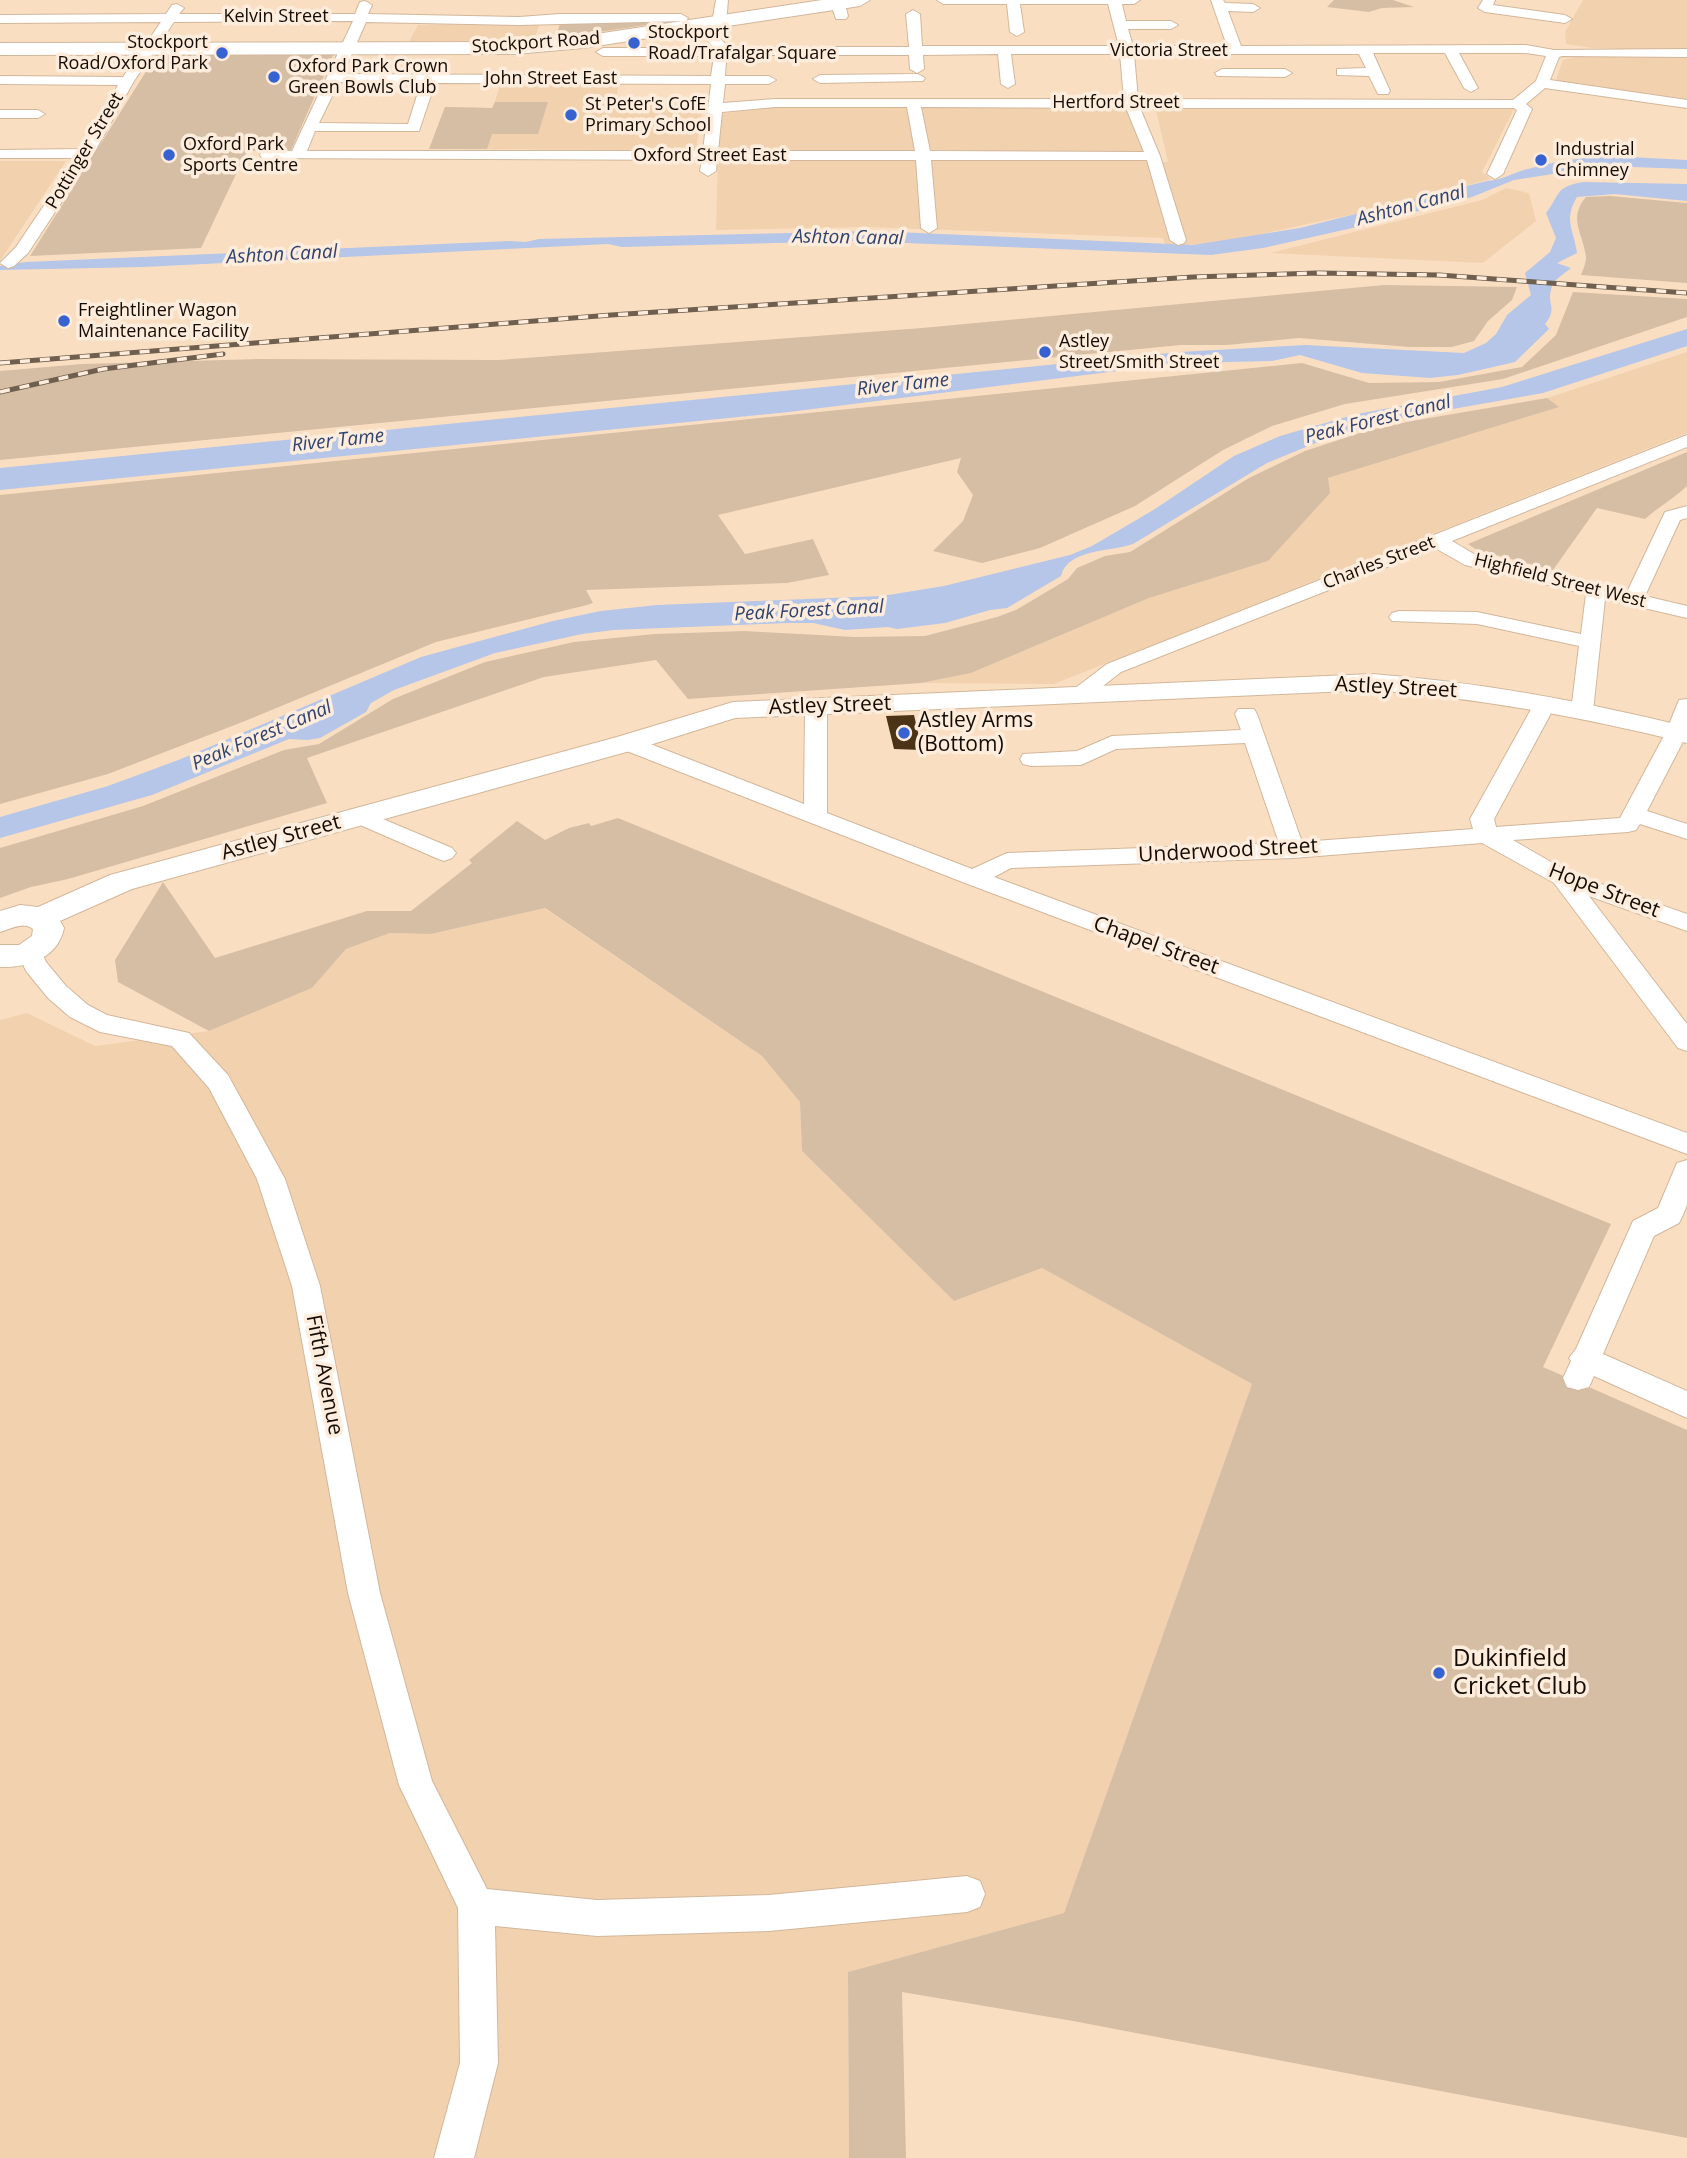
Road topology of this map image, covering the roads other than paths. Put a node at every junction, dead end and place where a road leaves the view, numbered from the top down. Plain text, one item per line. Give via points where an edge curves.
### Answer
1 (181, 0) edge
2 (367, 0) edge
3 (557, 0) edge
4 (722, 0) edge
5 (860, 0) edge
6 (943, 0) edge
7 (1134, 0) edge
8 (1489, 0) edge
9 (1013, 1) edge
10 (1114, 1) edge
11 (1219, 4) edge
12 (1253, 8) dead end
13 (913, 14) dead end
14 (172, 18) junction
15 (361, 18) junction
16 (552, 18) junction
17 (0, 19) edge
18 (681, 19) dead end
19 (710, 24) junction
20 (1120, 25) junction
21 (1171, 25) dead end
22 (1017, 33) dead end
23 (1564, 34) junction
24 (550, 46) junction
25 (1455, 46) junction
26 (348, 48) junction
27 (0, 49) edge
28 (148, 49) junction
29 (1127, 50) junction
30 (746, 51) dead end
31 (915, 51) junction
32 (1004, 51) junction
33 (1236, 51) junction
34 (1282, 51) junction
35 (1365, 51) junction
36 (603, 52) dead end
37 (721, 52) junction
38 (1687, 53) edge
39 (831, 59) junction
40 (1342, 72) dead end
41 (1375, 72) junction
42 (1222, 73) dead end
43 (1284, 73) junction
44 (334, 78) junction
45 (718, 78) junction
46 (429, 79) junction
47 (0, 80) edge
48 (127, 80) junction
49 (768, 80) dead end
50 (1542, 83) junction
51 (1008, 84) dead end
52 (1471, 88) dead end
53 (1289, 90) dead end
54 (1383, 91) dead end
55 (913, 103) junction
56 (1131, 103) junction
57 (1517, 104) junction
58 (1687, 104) edge
59 (714, 108) junction
60 (0, 114) edge
61 (38, 114) dead end
62 (309, 127) junction
63 (0, 153) edge
64 (87, 153) junction
65 (267, 155) dead end
66 (298, 155) junction
67 (923, 155) junction
68 (708, 156) junction
69 (1153, 156) junction
70 (708, 173) dead end
71 (1495, 174) dead end
72 (929, 228) dead end
73 (1178, 240) dead end
74 (8, 263) dead end
75 (1687, 441) edge
76 (1687, 512) edge
77 (1437, 541) junction
78 (1596, 591) junction
79 (1633, 600) junction
80 (1687, 612) edge
81 (1399, 618) dead end
82 (1590, 642) junction
83 (1077, 695) junction
84 (1545, 704) junction
85 (1687, 705) edge
86 (816, 707) junction
87 (1582, 711) junction
88 (1246, 713) dead end
89 (1682, 733) edge
90 (1254, 736) junction
91 (627, 743) junction
92 (1031, 759) dead end
93 (1633, 814) junction
94 (359, 816) junction
95 (814, 816) junction
96 (1687, 832) edge
97 (1486, 835) junction
98 (1293, 850) junction
99 (444, 853) dead end
100 (973, 878) junction
101 (1562, 878) junction
102 (41, 918) junction
103 (0, 922) edge
104 (1687, 923) edge
105 (15, 954) edge
106 (1687, 1042) edge
107 (1687, 1144) edge
108 (1687, 1170) edge
109 (1581, 1368) joint
110 (1687, 1405) edge
111 (967, 1894) dead end
112 (476, 1906) junction
113 (454, 2158) edge

1 - 14 street, Pottinger Street
2 - 15 street
3 - 16 street
4 - 19 street
5 - 19 highway, Stockport Road via 839,10
6 - 9 street
7 - 10 street
8 - 23 street via 1485,8
9 - 10 street
9 - 22 street
10 - 20 street
11 - 12 street
11 - 33 street
13 - 31 street
14 - 15 street, Kelvin Street
14 - 17 street, Kelvin Street
14 - 28 street, Pottinger Street
15 - 16 street, Kelvin Street
15 - 26 street
16 - 18 street, Kelvin Street
16 - 24 street
19 - 24 highway, Stockport Road
19 - 37 street
20 - 21 street
20 - 29 street
23 - 25 street, Victoria Street via 1526,49
23 - 38 street
23 - 50 street
24 - 26 highway, Stockport Road
25 - 35 street, Victoria Street via 1379,46
25 - 52 street
26 - 28 highway, Stockport Road
26 - 44 street
27 - 28 highway, Stockport Road
28 - 48 street, Pottinger Street
29 - 32 street, Victoria Street
29 - 33 street, Victoria Street
29 - 56 street
30 - 39 street, Victoria Street
31 - 32 street, Victoria Street
31 - 39 street, Victoria Street
31 - 39 street via 918,83
32 - 51 street
33 - 34 street, Victoria Street
34 - 35 street, Victoria Street via 1306,45
34 - 43 street
35 - 41 street
36 - 37 street
37 - 45 street
40 - 41 street
41 - 54 street
42 - 43 street
43 - 53 street
44 - 46 street, John Street East
44 - 62 street
45 - 46 street, John Street East
45 - 49 street, John Street East
45 - 59 street
46 - 62 street via 414,128
47 - 48 street
48 - 64 street, Pottinger Street
50 - 57 street
50 - 58 street
55 - 56 street, Hertford Street
55 - 59 street, Hertford Street
55 - 67 street
56 - 57 street, Hertford Street
56 - 69 street
57 - 71 street via 1525,109
59 - 68 street
60 - 61 street
62 - 66 street
63 - 64 street
64 - 74 street, Pottinger Street via 22,250
65 - 66 street, Oxford Street East
66 - 68 street, Oxford Street East
67 - 68 street, Oxford Street East
67 - 69 street, Oxford Street East
67 - 72 street
68 - 70 street
69 - 73 street
75 - 77 street, Charles Street
76 - 79 street via 1672,516
77 - 78 street, Highfield Street West via 1472,561
77 - 83 street, Charles Street via 1114,668
78 - 79 street, Highfield Street West
78 - 82 street
79 - 80 street, Highfield Street West
81 - 82 street via 1477,618
82 - 87 street
83 - 84 main road, Astley Street via 1372,682
83 - 86 main road, Astley Street
84 - 87 main road, Astley Street
84 - 97 street via 1482,819
85 - 89 street
86 - 91 main road, Astley Street via 733,710
86 - 95 street
87 - 89 main road, Astley Street
88 - 90 street
89 - 93 street
90 - 92 street via 1112,743 1081,758
90 - 98 street
91 - 94 main road, Astley Street
91 - 95 street, Chapel Street
93 - 96 street
93 - 97 street, Underwood Street via 1628,825
94 - 99 street
94 - 102 main road, Astley Street via 121,882
95 - 100 street, Chapel Street
97 - 98 street, Underwood Street
97 - 101 street, Hope Street
98 - 100 street, Underwood Street via 1007,860
100 - 107 street, Chapel Street
101 - 104 street, Hope Street
101 - 106 street
102 - 103 main road via 24,915
102 - 105 main road via 49,935 38,948
105 - 112 street, Fifth Avenue via 35,965 57,992 100,1023 180,1039 219,1082 253,1141 271,1179 306,1286 364,1593 416,1785
108 - 109 street via 1669,1215 1643,1229
109 - 110 street
111 - 112 street via 769,1913 597,1919
112 - 113 street via 479,2063

